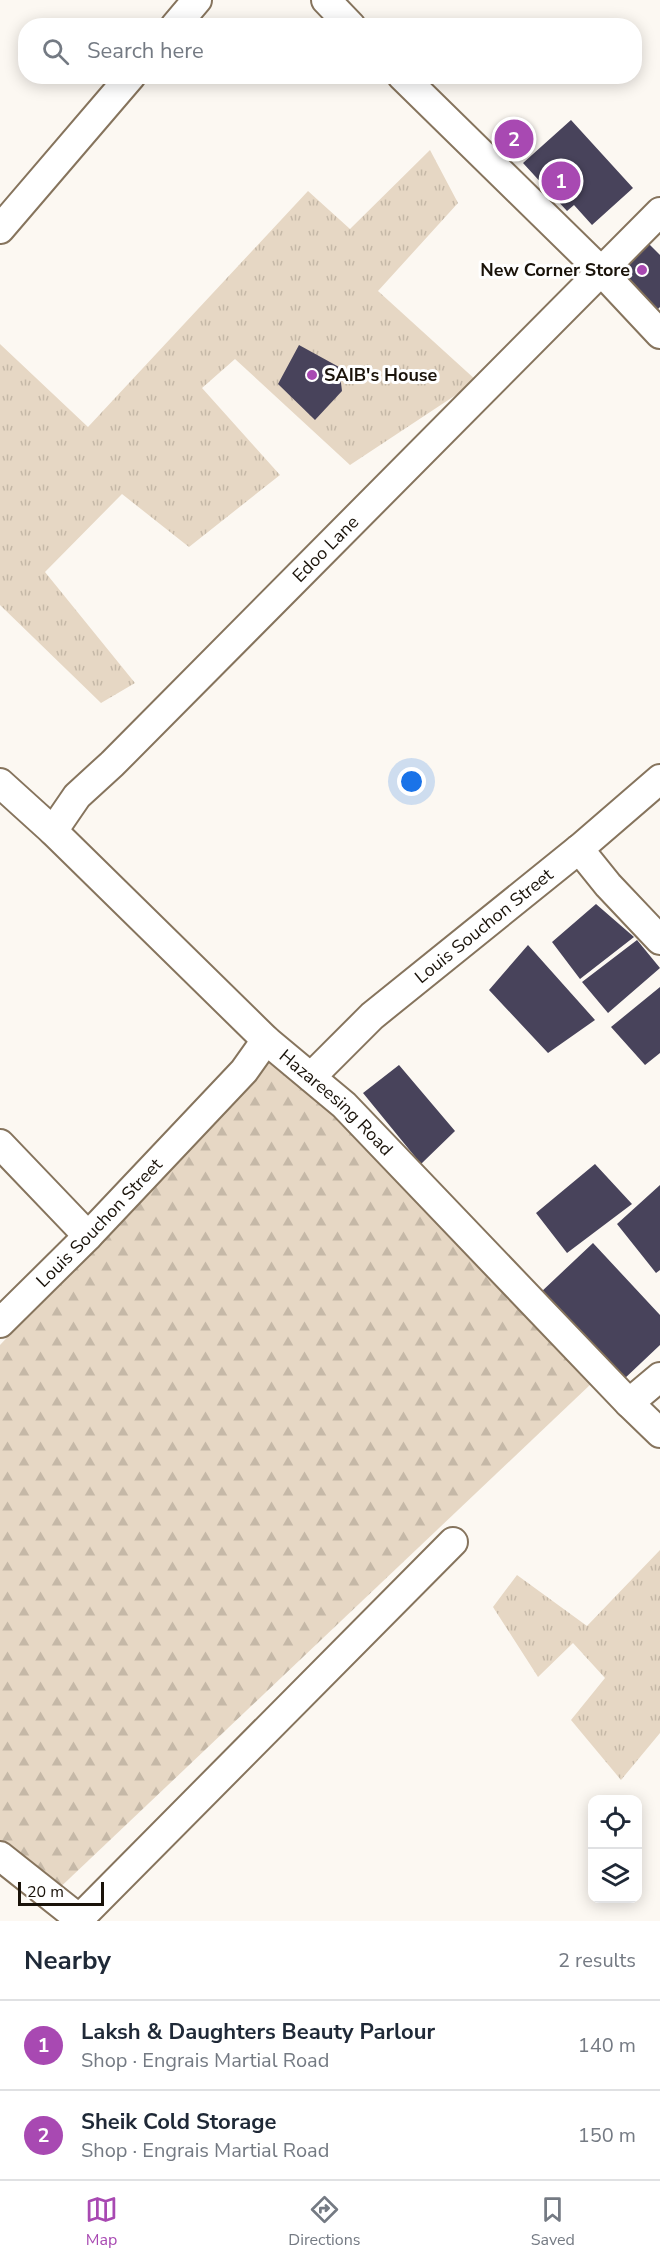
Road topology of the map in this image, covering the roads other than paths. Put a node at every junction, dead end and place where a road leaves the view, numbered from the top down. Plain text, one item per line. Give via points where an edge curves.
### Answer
1 (197, 0) edge
2 (326, 0) edge
3 (182, 18) edge
4 (343, 18) edge
5 (124, 84) edge
6 (410, 84) edge
7 (660, 212) edge
8 (0, 229) edge
9 (602, 271) junction
10 (660, 334) edge
11 (660, 779) edge
12 (0, 783) edge
13 (53, 831) junction
14 (579, 849) junction
15 (660, 940) edge
16 (266, 1040) junction
17 (311, 1077) junction
18 (0, 1144) edge
19 (88, 1236) junction
20 (0, 1323) edge
21 (660, 1377) edge
22 (629, 1403) junction
23 (660, 1433) edge
24 (453, 1542) dead end
25 (0, 1856) edge
26 (80, 1920) edge

1 - 3 street
2 - 4 street
5 - 8 street
6 - 9 street
7 - 9 street, Edoo Lane
9 - 10 street
9 - 13 street, Edoo Lane via 77,796
11 - 14 street, Louis Souchon Street
12 - 13 street, Hazareesing Road
13 - 16 street, Hazareesing Road
14 - 15 street
14 - 17 street, Louis Souchon Street via 372,1016
16 - 17 street, Hazareesing Road
16 - 19 street, Louis Souchon Street via 244,1071
17 - 22 street, Hazareesing Road via 344,1105
18 - 19 street
19 - 20 street, Louis Souchon Street
21 - 22 street
22 - 23 street, Hazareesing Road
24 - 26 street
25 - 26 street

